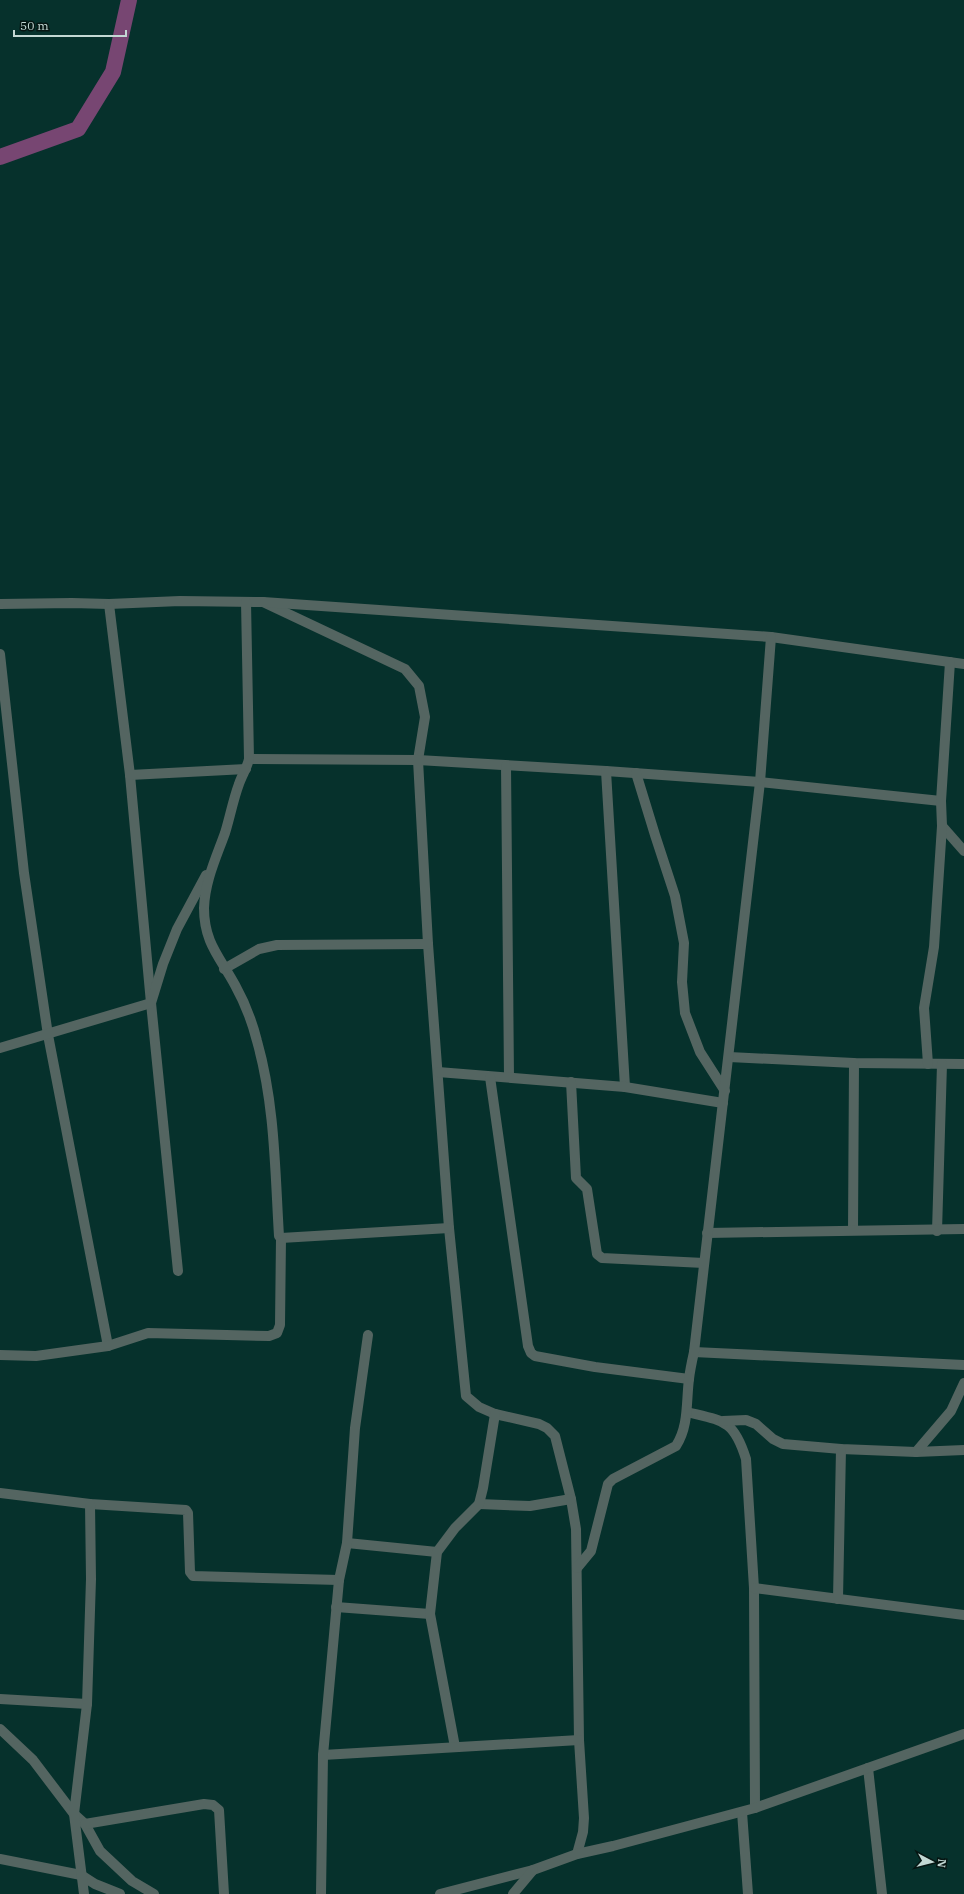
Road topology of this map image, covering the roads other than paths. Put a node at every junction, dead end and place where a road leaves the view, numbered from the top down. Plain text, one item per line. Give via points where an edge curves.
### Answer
1 (246, 602) junction
2 (263, 602) junction
3 (0, 604) edge
4 (110, 604) junction
5 (771, 637) junction
6 (0, 654) edge
7 (950, 662) junction
8 (964, 664) edge
9 (418, 760) junction
10 (248, 764) junction
11 (506, 766) junction
12 (606, 771) junction
13 (636, 773) junction
14 (130, 775) junction
15 (760, 782) junction
16 (941, 801) junction
17 (942, 826) junction
18 (964, 850) edge
19 (212, 863) junction
20 (428, 944) junction
21 (224, 969) junction
22 (151, 1003) junction
23 (48, 1035) junction
24 (0, 1048) edge
25 (729, 1057) junction
26 (854, 1063) junction
27 (928, 1064) junction
28 (942, 1064) junction
29 (964, 1064) edge
30 (438, 1072) junction
31 (490, 1077) junction
32 (509, 1077) junction
33 (571, 1082) junction
34 (624, 1087) junction
35 (725, 1091) junction
36 (723, 1103) junction
37 (449, 1228) junction
38 (964, 1229) edge
39 (853, 1230) junction
40 (938, 1231) junction
41 (708, 1233) junction
42 (281, 1238) junction
43 (704, 1263) junction
44 (178, 1271) dead end
45 (368, 1335) dead end
46 (108, 1346) junction
47 (694, 1352) junction
48 (0, 1355) edge
49 (964, 1365) edge
50 (689, 1379) junction
51 (964, 1383) edge
52 (687, 1412) junction
53 (495, 1414) junction
54 (723, 1421) junction
55 (841, 1449) junction
56 (964, 1450) edge
57 (916, 1452) junction
58 (0, 1493) edge
59 (571, 1499) junction
60 (90, 1504) junction
61 (479, 1504) junction
62 (347, 1543) junction
63 (437, 1552) junction
64 (577, 1568) junction
65 (339, 1580) junction
66 (754, 1588) junction
67 (838, 1599) junction
68 (336, 1607) junction
69 (430, 1614) junction
70 (964, 1615) edge
71 (0, 1699) edge
72 (87, 1704) junction
73 (0, 1729) edge
74 (964, 1734) edge
75 (579, 1740) junction
76 (454, 1747) junction
77 (323, 1755) junction
78 (868, 1768) junction
79 (755, 1808) junction
80 (742, 1812) junction
81 (74, 1814) junction
82 (85, 1824) junction
83 (577, 1854) junction
84 (0, 1859) edge
85 (533, 1870) junction
86 (81, 1875) junction
87 (84, 1894) edge
88 (120, 1894) edge
89 (154, 1894) edge
90 (224, 1894) edge
91 (321, 1894) edge
92 (440, 1894) edge
93 (513, 1894) edge
94 (748, 1894) edge
95 (882, 1894) edge

1 - 2 street
1 - 4 street
1 - 10 street
2 - 5 street
2 - 9 street via 405,669 419,686 425,717
3 - 4 street
4 - 14 street
5 - 7 street
5 - 15 street
6 - 23 street via 24,873
7 - 8 street
7 - 16 street
9 - 10 street
9 - 11 street
9 - 20 street
10 - 14 street
10 - 19 street
11 - 12 street
11 - 32 street
12 - 13 street
12 - 34 street
13 - 15 street
13 - 35 street via 675,896 684,943 682,982 685,1013 700,1052
14 - 22 street
15 - 16 street
15 - 25 street
16 - 17 street
17 - 18 street
17 - 27 street via 934,947 924,1008
19 - 21 street via 205,892 205,923 213,950
19 - 22 street via 177,929 162,964
20 - 21 street via 277,945 259,949
20 - 30 street
21 - 42 street via 249,1012 265,1072
22 - 23 street
22 - 44 street
23 - 24 street
23 - 46 street
25 - 26 street
25 - 35 street
26 - 27 street
26 - 39 street
27 - 28 street
28 - 29 street
28 - 40 street
30 - 31 street
30 - 37 street
31 - 32 street
31 - 50 street via 531,1353 535,1356 595,1367
32 - 33 street
33 - 34 street
33 - 43 street via 576,1178 587,1189 599,1257
34 - 36 street
35 - 36 street
36 - 41 street
37 - 42 street
37 - 53 street via 466,1396 479,1407
38 - 40 street
39 - 40 street
39 - 41 street
41 - 43 street
42 - 46 street via 280,1325 277,1333 269,1336 148,1333
43 - 47 street
45 - 62 street via 355,1428
46 - 48 street via 36,1356
47 - 49 street
47 - 50 street
50 - 52 street
51 - 57 street via 951,1411
52 - 54 street
52 - 64 street via 682,1436 676,1446 608,1484 591,1551
53 - 59 street via 539,1424 555,1436
53 - 61 street
54 - 55 street via 746,1420 756,1424 783,1444
54 - 66 street via 740,1440 746,1459
55 - 57 street
55 - 67 street
56 - 57 street
58 - 60 street
59 - 61 street via 530,1506
59 - 64 street via 576,1529
60 - 65 street via 186,1510 190,1572 194,1576
60 - 72 street via 91,1579
61 - 63 street via 455,1528
62 - 63 street
62 - 65 street
63 - 69 street
64 - 75 street
65 - 68 street
66 - 67 street
66 - 79 street
67 - 70 street
68 - 69 street
68 - 77 street
69 - 76 street
71 - 72 street
72 - 81 street
73 - 81 street via 33,1760
74 - 78 street
75 - 76 street
75 - 83 street via 584,1818
76 - 77 street
77 - 91 street
78 - 79 street
78 - 95 street
79 - 80 street
80 - 83 street
80 - 94 street
81 - 82 street
81 - 86 street
82 - 89 street via 100,1851 132,1881
82 - 90 street via 204,1804 213,1805 219,1810
83 - 85 street
84 - 86 street
85 - 92 street
85 - 93 street
86 - 87 street
86 - 88 street

